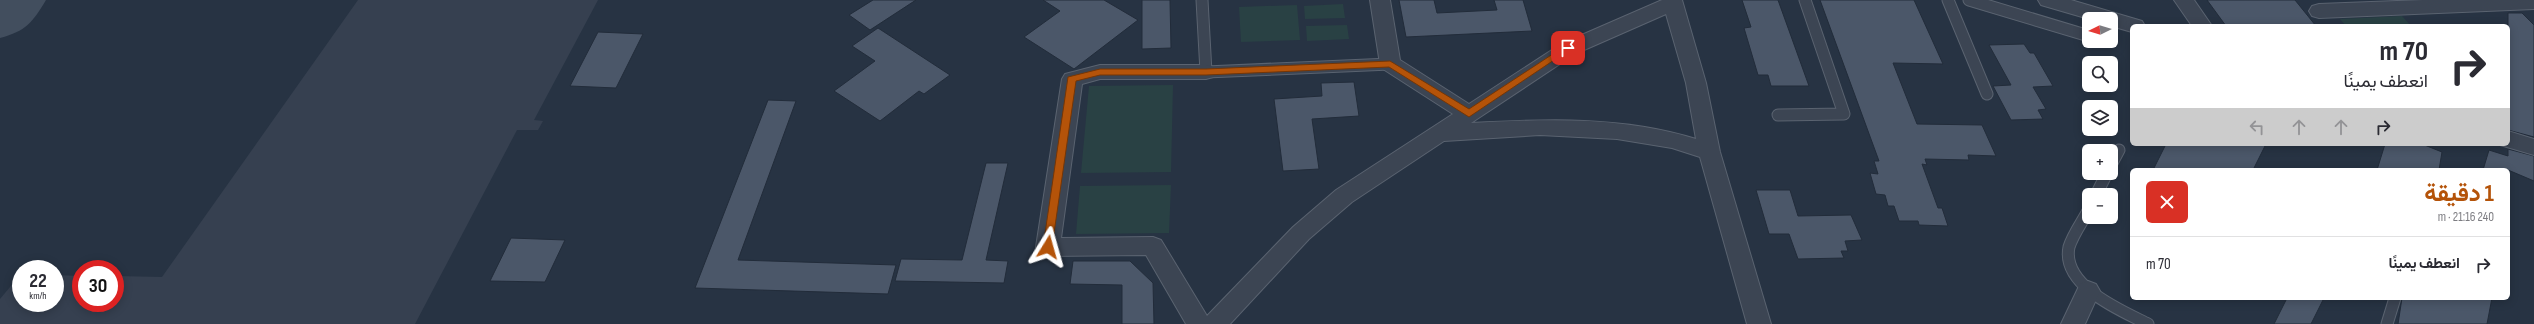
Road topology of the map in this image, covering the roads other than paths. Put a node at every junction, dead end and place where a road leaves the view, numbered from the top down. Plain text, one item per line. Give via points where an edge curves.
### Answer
1 (1202, 0) edge
2 (1380, 0) edge
3 (1805, 0) edge
4 (1948, 0) edge
5 (1968, 0) edge
6 (2048, 0) edge
7 (2184, 0) edge
8 (1673, 1) edge
9 (2492, 2) edge
10 (2530, 7) edge
11 (2404, 8) junction
12 (2320, 12) edge
13 (2201, 24) edge
14 (2417, 24) edge
15 (2130, 25) edge
16 (2082, 34) edge
17 (1390, 64) junction
18 (1206, 72) junction
19 (1987, 94) dead end
20 (1469, 114) junction
21 (1778, 116) dead end
22 (1440, 133) junction
23 (2510, 140) edge
24 (2534, 147) edge
25 (1708, 152) junction
26 (2082, 222) edge
27 (2088, 291) junction
28 (2394, 300) edge
29 (1199, 324) edge
30 (1215, 324) edge
31 (1759, 324) edge
32 (2072, 324) edge
33 (2148, 324) edge
34 (2387, 324) edge

1 - 18 lane
2 - 17 street
3 - 21 lane via 1844,114
4 - 19 lane
5 - 16 lane
6 - 15 street
7 - 13 street
8 - 20 street via 1568,48
8 - 25 street via 1696,83
9 - 10 street
9 - 11 street
11 - 12 street
11 - 14 street
17 - 18 lane
17 - 20 street
18 - 29 street via 1100,72 1072,79 1048,247 1153,246
20 - 22 street
22 - 25 street via 1540,127 1617,131 1673,140
22 - 30 street via 1344,196 1301,233
23 - 24 street
25 - 31 street
26 - 27 lane via 2068,249 2073,270
27 - 32 street
27 - 33 lane
28 - 34 lane

